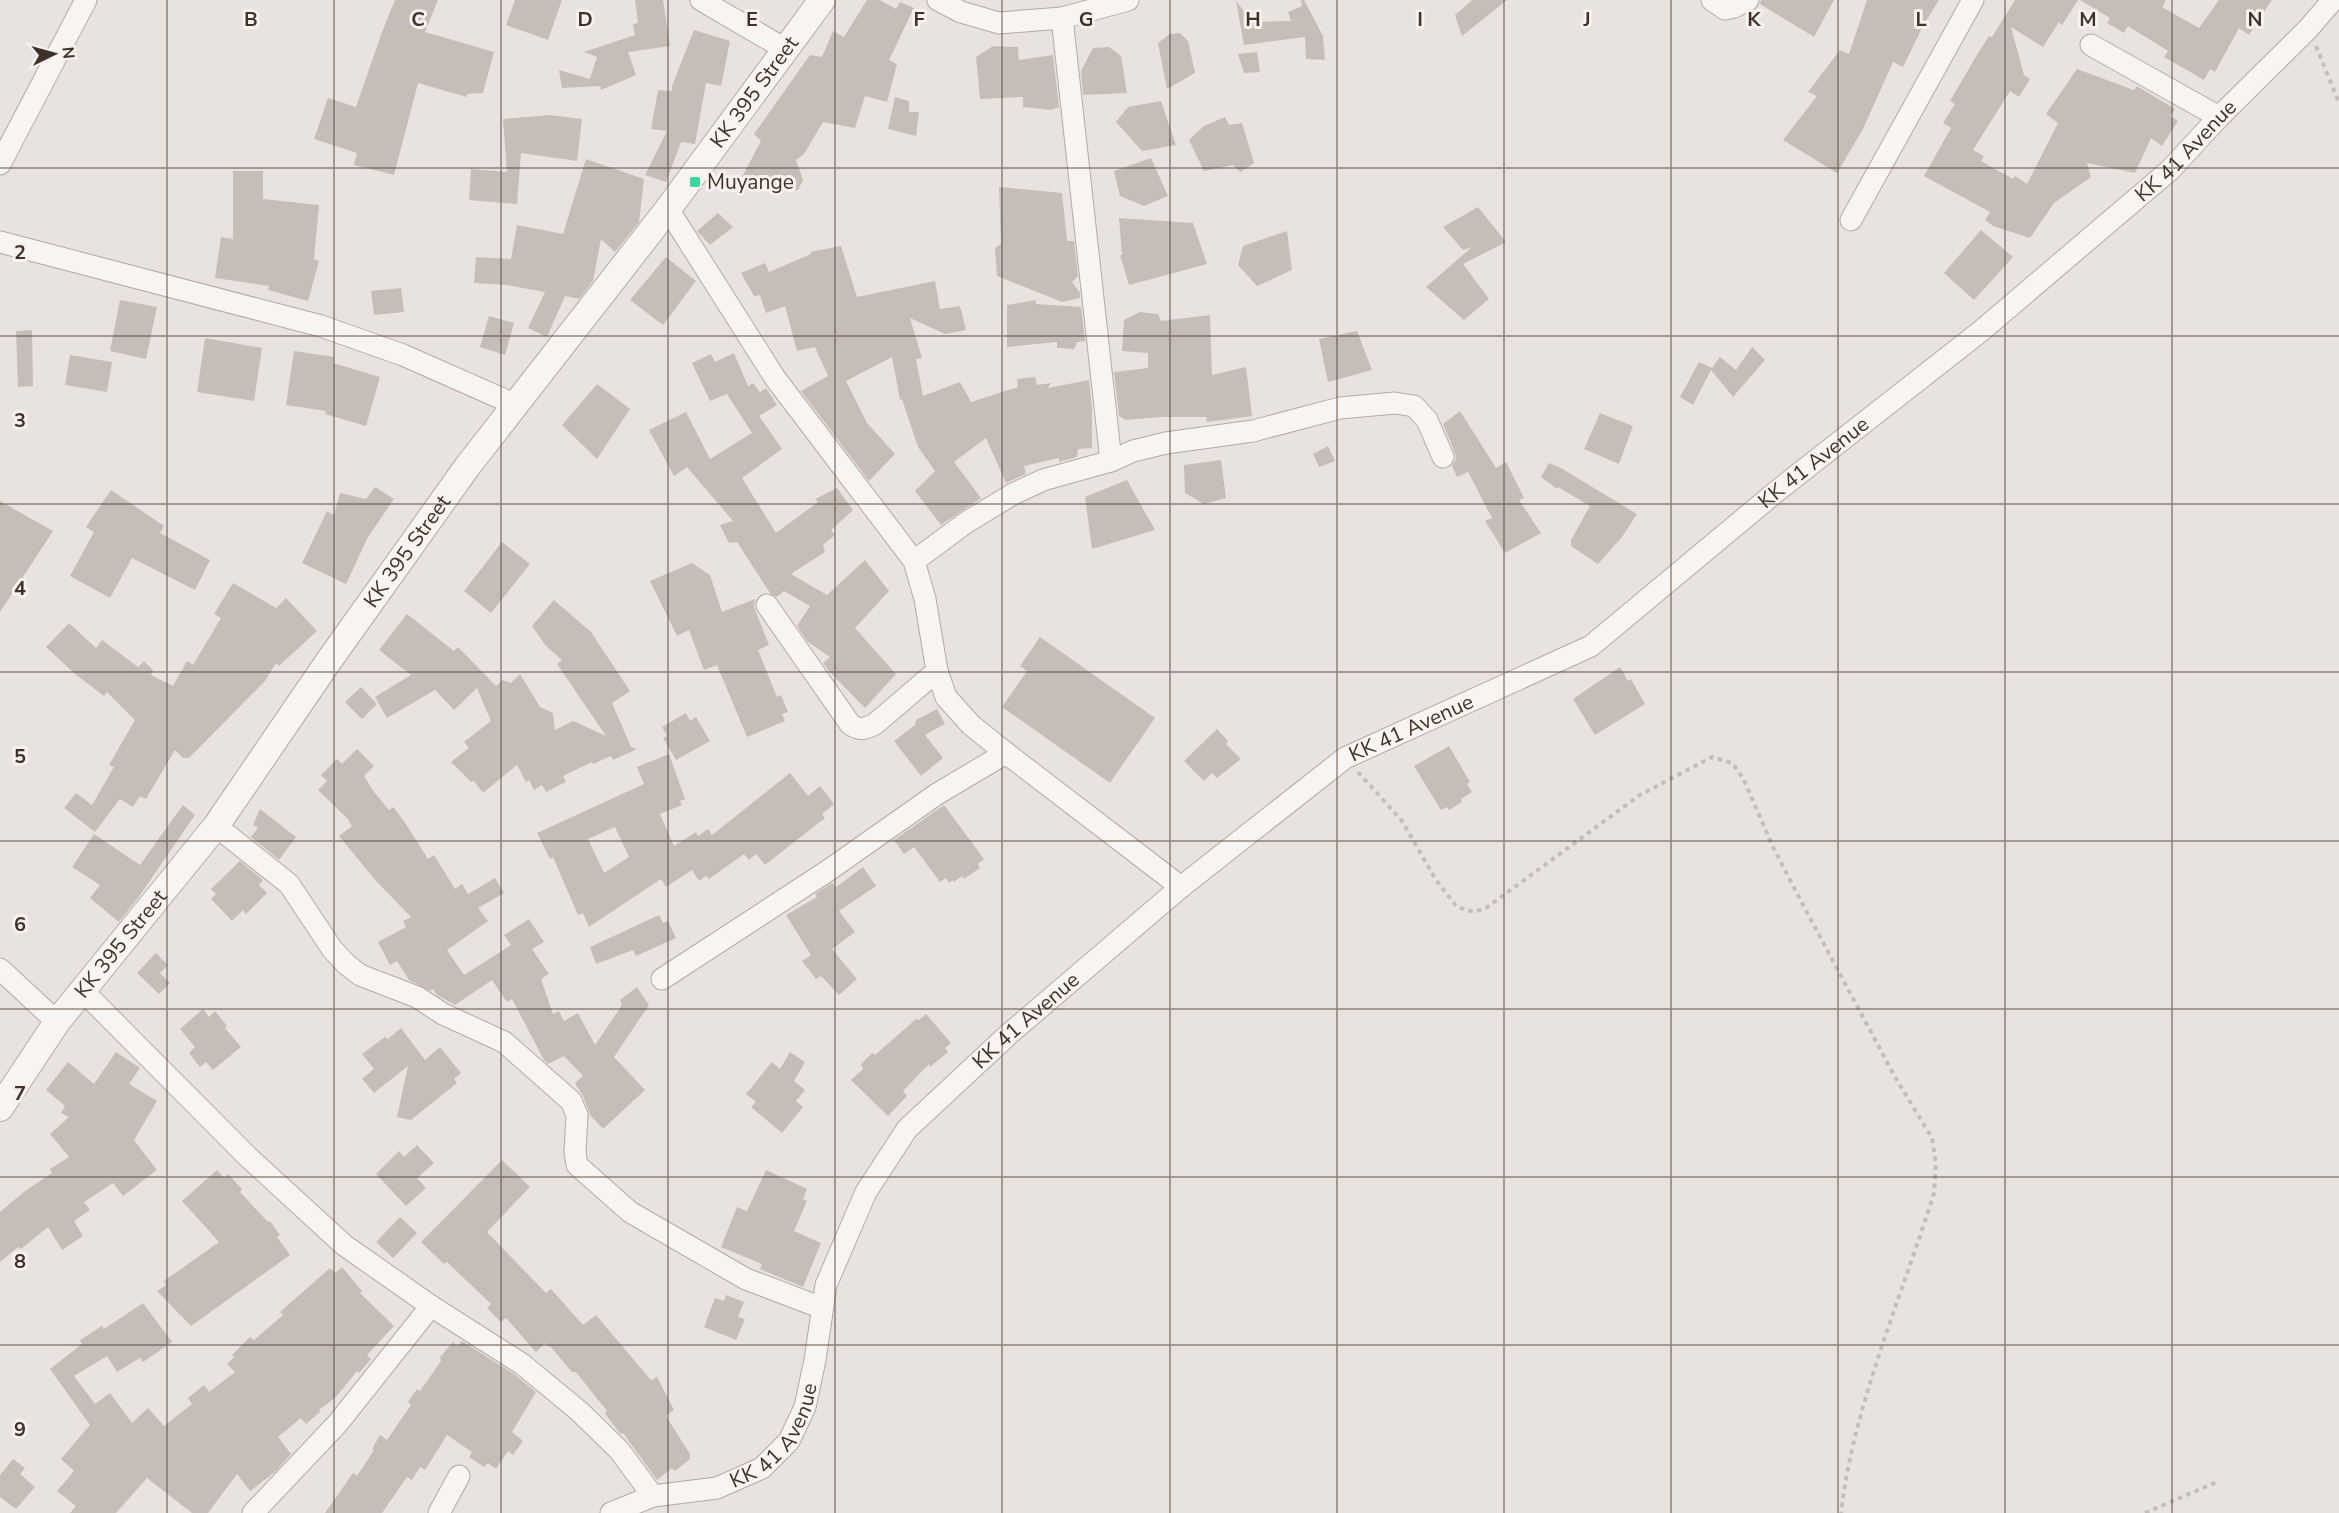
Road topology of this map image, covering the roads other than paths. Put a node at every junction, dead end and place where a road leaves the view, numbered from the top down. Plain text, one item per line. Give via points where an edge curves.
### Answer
1 (86, 0) edge
2 (701, 0) edge
3 (822, 0) edge
4 (938, 0) edge
5 (1128, 0) edge
6 (1712, 0) edge
7 (1748, 0) edge
8 (1973, 0) edge
9 (2333, 0) edge
10 (1062, 18) junction
11 (2091, 45) dead end
12 (785, 49) junction
13 (2219, 117) junction
14 (0, 164) edge
15 (668, 209) junction
16 (1851, 220) dead end
17 (0, 242) edge
18 (516, 405) junction
19 (1443, 456) dead end
20 (1111, 461) junction
21 (914, 561) junction
22 (767, 605) dead end
23 (937, 671) junction
24 (1006, 753) junction
25 (216, 826) junction
26 (1181, 887) junction
27 (0, 969) edge
28 (662, 979) dead end
29 (82, 990) junction
30 (57, 1022) junction
31 (0, 1108) edge
32 (431, 1306) junction
33 (822, 1308) junction
34 (459, 1476) dead end
35 (653, 1496) junction
36 (253, 1513) edge
37 (439, 1513) edge
38 (611, 1513) edge

1 - 14 street
2 - 12 street
3 - 12 street, KK 395 Street
4 - 10 street via 961,12 999,23
5 - 10 street
6 - 7 street via 1725,9
8 - 16 street
9 - 13 street, KK 41 Avenue
10 - 20 street
11 - 13 street
12 - 15 street, KK 395 Street
13 - 26 street, KK 41 Avenue via 2170,170 1981,331 1777,491 1591,646 1345,758
15 - 18 street, KK 395 Street
15 - 21 street via 775,378
17 - 18 street via 321,326 403,355
18 - 25 street, KK 395 Street via 328,662
19 - 20 street via 1427,420 1414,406 1395,403 1340,408 1253,431 1166,443
20 - 21 street via 1043,480 1013,494
21 - 23 street
22 - 23 street via 856,729 875,724
23 - 24 street via 946,697
24 - 26 street
24 - 28 street via 937,794
25 - 29 street, KK 395 Street
25 - 33 street via 289,884 332,949 360,975 417,997 443,1014 504,1042 571,1101 577,1115 577,1165 630,1212 746,1279
26 - 33 street, KK 41 Avenue via 1009,1034 907,1129 866,1192 826,1285
27 - 30 street
29 - 30 street, KK 395 Street
29 - 32 street via 344,1245
30 - 31 street, KK 395 Street
32 - 35 street via 522,1364 579,1411 619,1449
32 - 36 street via 338,1423
33 - 35 street, KK 41 Avenue via 805,1407 789,1441 762,1468 717,1488
34 - 37 street
35 - 38 street, KK 41 Avenue

